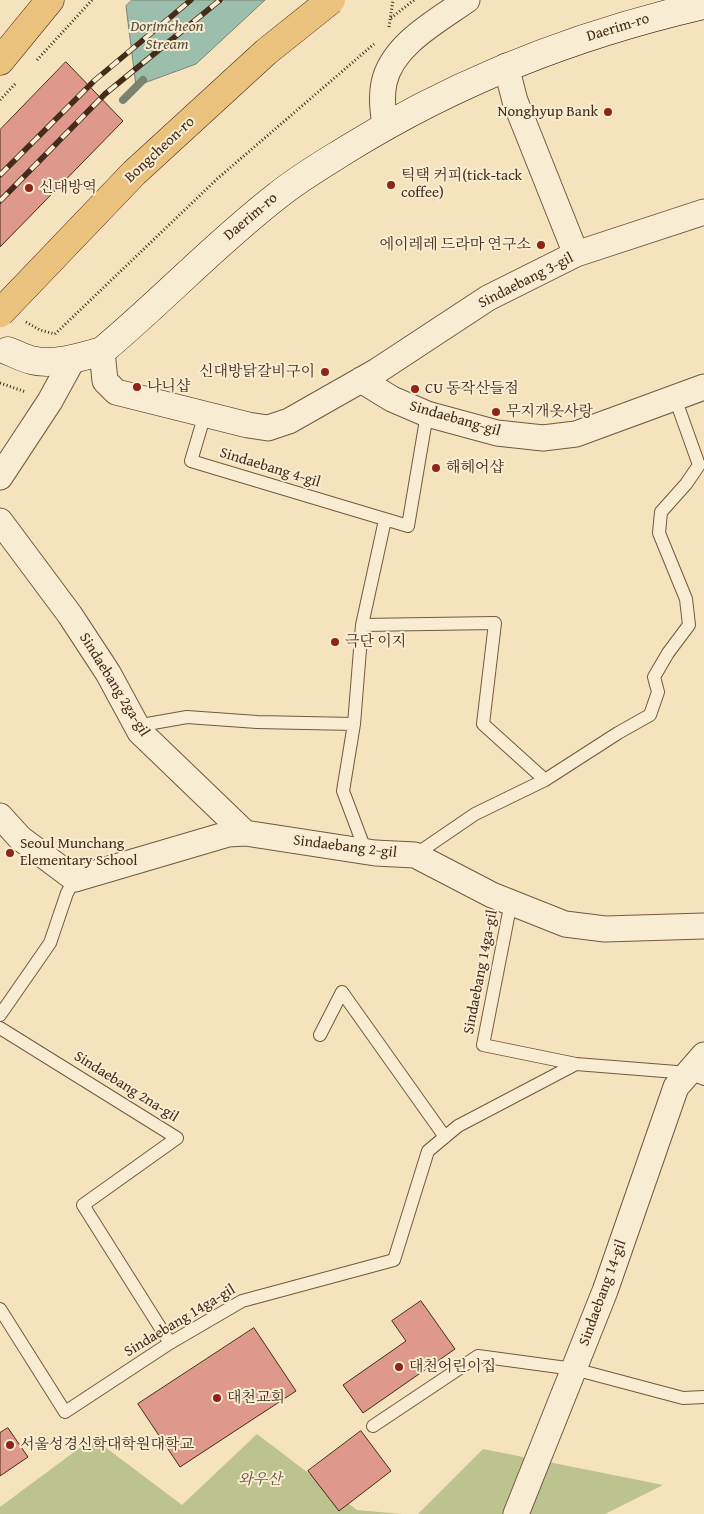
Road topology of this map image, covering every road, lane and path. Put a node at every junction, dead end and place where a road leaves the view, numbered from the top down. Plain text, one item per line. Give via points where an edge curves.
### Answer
1 (50, 0) edge
2 (92, 0) edge
3 (331, 0) edge
4 (393, 0) edge
5 (414, 0) edge
6 (466, 0) edge
7 (704, 5) edge
8 (391, 18) junction
9 (389, 31) dead end
10 (374, 44) dead end
11 (0, 61) edge
12 (33, 64) dead end
13 (506, 66) junction
14 (20, 79) dead end
15 (0, 100) edge
16 (385, 126) junction
17 (704, 212) edge
18 (576, 254) junction
19 (0, 313) edge
20 (32, 326) dead end
21 (102, 351) junction
22 (4, 356) edge
23 (73, 359) junction
24 (361, 380) junction
25 (704, 387) edge
26 (675, 398) junction
27 (205, 414) junction
28 (427, 414) junction
29 (0, 477) edge
30 (385, 520) junction
31 (0, 522) edge
32 (362, 625) junction
33 (354, 724) junction
34 (136, 726) junction
35 (545, 780) junction
36 (0, 816) edge
37 (245, 833) junction
38 (366, 852) junction
39 (415, 854) junction
40 (75, 879) junction
41 (510, 902) junction
42 (704, 926) edge
43 (0, 1015) edge
44 (0, 1028) edge
45 (320, 1035) dead end
46 (576, 1064) junction
47 (699, 1069) edge
48 (445, 1137) junction
49 (0, 1309) edge
50 (170, 1343) junction
51 (574, 1369) junction
52 (704, 1398) edge
53 (374, 1426) dead end
54 (516, 1514) edge

1 - 11 main road
2 - 12 path
3 - 19 main road, Bongcheon-ro, bridge via 266,52 134,173
4 - 8 path
5 - 8 path
6 - 16 street via 414,37 393,62 384,82 382,105
7 - 13 main road, Daerim-ro via 614,28
8 - 9 path
10 - 20 path via 217,179 55,334
13 - 16 main road, Daerim-ro
13 - 18 street via 515,101
14 - 15 path
16 - 21 main road, Daerim-ro via 278,195
17 - 18 street, Sindaebang 3-gil
18 - 24 street, Sindaebang 3-gil via 488,298
21 - 23 main road, Daerim-ro
21 - 27 street via 105,381 116,392
22 - 23 main road, Daerim-ro via 32,361
23 - 29 street
24 - 27 street via 289,421 268,428
24 - 28 street, Sindaebang-gil via 392,399
25 - 26 street, Sindaebang-gil
26 - 28 street, Sindaebang-gil via 576,434 543,438 497,433
26 - 35 lane via 699,465 661,512 659,533 686,599 689,625 654,677 658,692 650,714
27 - 30 lane, Sindaebang 4-gil via 191,461
28 - 30 lane, Sindaebang 4-gil via 408,526
30 - 32 lane
31 - 34 street, Sindaebang 2ga-gil via 70,615 108,673
32 - 33 lane
32 - 35 lane via 495,623 484,724
33 - 34 lane via 187,717
33 - 38 lane via 343,791
34 - 37 street, Sindaebang 2ga-gil
35 - 39 lane via 476,814
36 - 40 street via 20,838
37 - 38 street, Sindaebang 2-gil
37 - 40 street, Sindaebang 2-gil via 228,834
38 - 39 street, Sindaebang 2-gil
39 - 41 street, Sindaebang 2-gil
40 - 43 lane via 50,943
41 - 42 street, Sindaebang 2-gil via 565,924 605,929
41 - 46 lane, Sindaebang 14ga-gil via 483,1044
44 - 50 lane, Sindaebang 2na-gil via 177,1138 83,1205
45 - 48 lane via 342,992
46 - 47 lane, Sindaebang 14ga-gil
46 - 48 lane, Sindaebang 14ga-gil via 458,1126
47 - 51 street, Sindaebang 14-gil via 676,1087 605,1291
48 - 50 lane, Sindaebang 14ga-gil via 428,1151 394,1260 242,1301
49 - 50 lane, Sindaebang 14ga-gil via 66,1412
51 - 52 lane via 683,1398
51 - 53 lane via 478,1356
51 - 54 street, Sindaebang 14-gil

